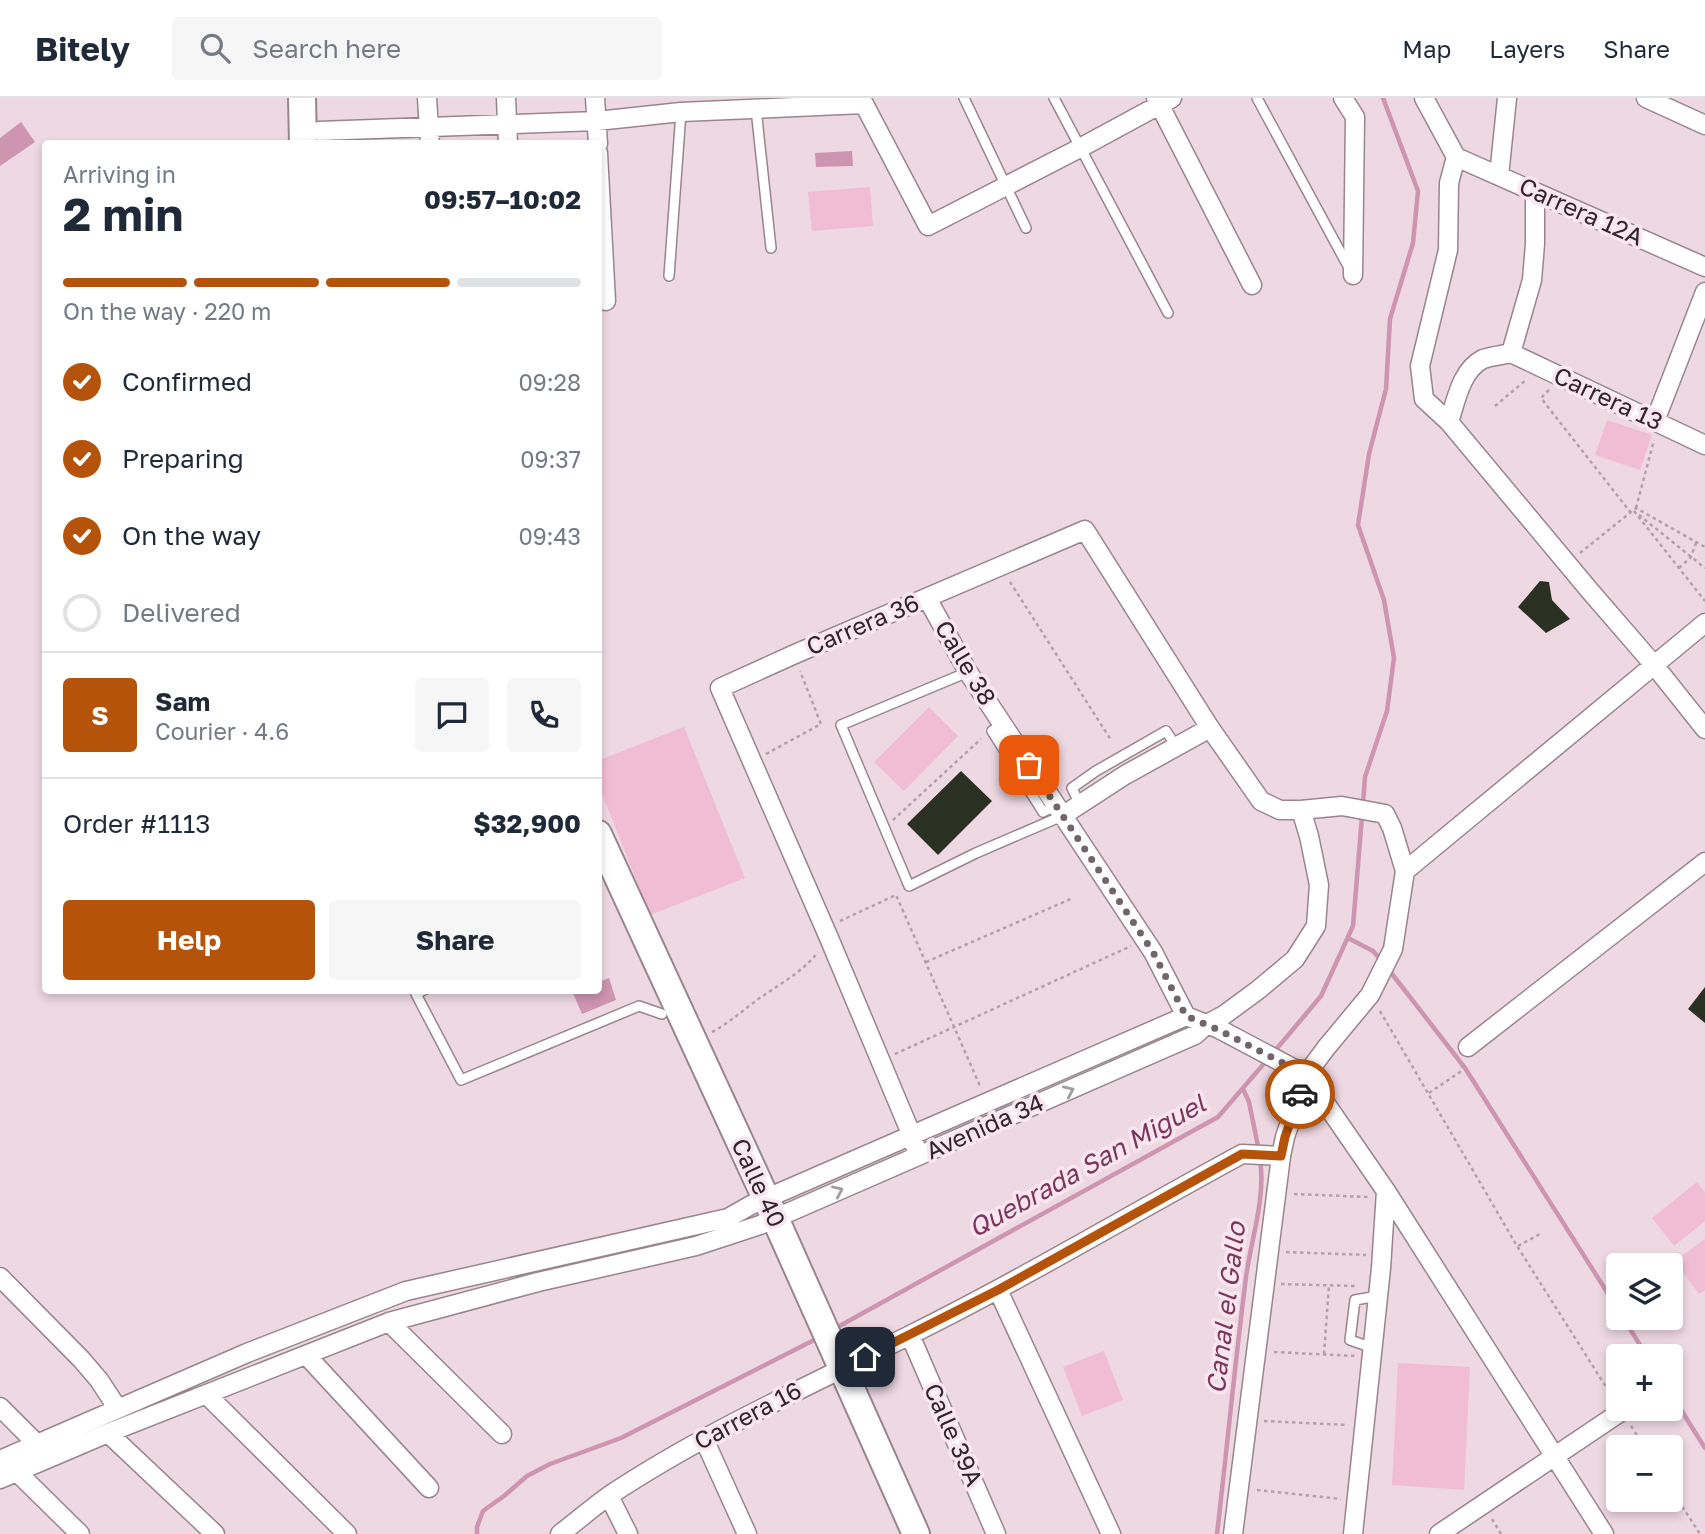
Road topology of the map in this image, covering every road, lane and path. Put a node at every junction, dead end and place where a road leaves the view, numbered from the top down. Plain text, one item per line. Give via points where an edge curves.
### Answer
1 (302, 98) edge
2 (319, 98) edge
3 (427, 98) edge
4 (506, 98) edge
5 (595, 98) edge
6 (964, 98) edge
7 (1054, 98) edge
8 (1257, 98) edge
9 (1343, 98) edge
10 (1424, 98) edge
11 (1507, 98) edge
12 (1646, 98) edge
13 (1162, 100) edge
14 (748, 105) edge
15 (681, 112) junction
16 (597, 121) junction
17 (507, 124) junction
18 (1705, 125) edge
19 (430, 136) edge
20 (314, 139) edge
21 (508, 140) edge
22 (598, 140) edge
23 (1080, 148) junction
24 (1456, 157) junction
25 (1499, 176) junction
26 (1007, 186) junction
27 (1535, 192) junction
28 (602, 227) edge
29 (1026, 228) dead end
30 (771, 248) dead end
31 (1705, 267) edge
32 (1353, 275) joint
33 (669, 276) dead end
34 (1252, 285) dead end
35 (1705, 292) edge
36 (606, 301) dead end
37 (1168, 313) dead end
38 (1511, 353) junction
39 (1530, 376) dead end
40 (1551, 388) dead end
41 (1495, 406) dead end
42 (1449, 422) junction
43 (1655, 426) junction
44 (1705, 445) edge
45 (1634, 511) junction
46 (1697, 542) junction
47 (1705, 547) edge
48 (1577, 555) dead end
49 (1691, 557) junction
50 (1679, 568) junction
51 (1705, 568) edge
52 (1010, 582) dead end
53 (927, 598) junction
54 (1705, 601) edge
55 (1705, 623) edge
56 (797, 664) dead end
57 (1654, 665) junction
58 (968, 672) junction
59 (1210, 728) junction
60 (1705, 729) edge
61 (985, 736) dead end
62 (1111, 740) dead end
63 (760, 757) dead end
64 (1301, 810) junction
65 (1059, 811) junction
66 (893, 820) dead end
67 (602, 854) edge
68 (1705, 862) edge
69 (1405, 871) junction
70 (607, 879) edge
71 (1073, 898) dead end
72 (831, 931) junction
73 (1133, 945) dead end
74 (926, 962) junction
75 (1372, 993) junction
76 (417, 994) edge
77 (670, 1010) junction
78 (1186, 1016) junction
79 (954, 1027) junction
80 (1213, 1027) junction
81 (685, 1045) junction
82 (1467, 1053) joint
83 (889, 1057) dead end
84 (1301, 1072) junction
85 (1428, 1094) junction
86 (984, 1096) dead end
87 (912, 1136) junction
88 (918, 1156) junction
89 (1274, 1156) junction
90 (1387, 1191) junction
91 (1287, 1194) dead end
92 (1368, 1197) dead end
93 (763, 1212) junction
94 (1540, 1234) dead end
95 (1517, 1246) junction
96 (1280, 1251) dead end
97 (1366, 1255) dead end
98 (0, 1277) edge
99 (1276, 1284) dead end
100 (1329, 1285) junction
101 (998, 1290) junction
102 (1372, 1291) junction
103 (389, 1322) junction
104 (910, 1335) junction
105 (1265, 1352) dead end
106 (1367, 1352) junction
107 (1324, 1354) junction
108 (307, 1356) junction
109 (832, 1365) junction
110 (1606, 1387) edge
111 (207, 1395) junction
112 (0, 1407) edge
113 (118, 1409) junction
114 (1606, 1419) edge
115 (1258, 1421) dead end
116 (1355, 1425) dead end
117 (108, 1433) junction
118 (502, 1434) dead end
119 (704, 1439) junction
120 (37, 1444) junction
121 (1556, 1456) junction
122 (0, 1460) edge
123 (8, 1475) edge
124 (429, 1488) dead end
125 (1251, 1489) dead end
126 (610, 1496) junction
127 (1348, 1499) dead end
128 (1683, 1508) edge
129 (1489, 1515) dead end
130 (1452, 1531) edge
131 (80, 1534) edge
132 (215, 1534) edge
133 (347, 1534) edge
134 (560, 1534) edge
135 (628, 1534) edge
136 (747, 1534) edge
137 (899, 1534) edge
138 (916, 1534) edge
139 (996, 1534) edge
140 (1111, 1534) edge
141 (1233, 1534) edge
142 (1353, 1534) edge
143 (1502, 1534) edge
144 (1604, 1534) edge
145 (1700, 1534) edge

1 - 20 main road
2 - 20 main road
3 - 19 street
4 - 17 street
5 - 16 street
6 - 26 lane
7 - 23 lane
8 - 32 lane
9 - 32 street via 1354,117
10 - 24 street
11 - 25 street
12 - 18 street
13 - 23 street
13 - 34 street
14 - 15 street
14 - 26 street via 864,104 928,226
14 - 30 lane
15 - 16 street
15 - 33 lane
16 - 17 street
16 - 22 street
17 - 19 street
17 - 21 street
19 - 20 street
23 - 26 street
23 - 37 lane
24 - 25 street, Carrera 12A
24 - 42 street via 1450,183 1448,250 1420,366 1424,399
25 - 27 street, Carrera 12A
26 - 29 lane
27 - 31 street, Carrera 12A
27 - 38 street via 1532,280
28 - 36 street
35 - 43 street
38 - 42 street via 1483,359 1471,369 1461,382
38 - 43 street, Carrera 13
39 - 41 path
40 - 45 path via 1541,398
42 - 57 street
43 - 44 street, Carrera 13
43 - 45 path
45 - 46 path
45 - 48 path
45 - 49 path
45 - 50 path
46 - 47 path
46 - 49 path
49 - 50 path
49 - 51 path
50 - 54 path
52 - 62 path
53 - 58 street, Calle 38
53 - 59 street, Carrera 36 via 1085,530
53 - 72 street, Carrera 36 via 720,688
55 - 57 street
56 - 63 path via 821,724
57 - 60 street
57 - 69 street
58 - 65 street, Calle 38
58 - 65 lane via 841,725 909,886
59 - 64 street via 1261,801 1280,810
59 - 65 street via 1080,805
61 - 66 path
64 - 69 street via 1342,806 1385,814
64 - 80 street, Avenida 34 via 1319,885 1316,926 1295,958
65 - 78 street, Calle 38 via 1153,952
67 - 70 main road, Calle 40
68 - 82 street
69 - 75 street via 1393,949
70 - 77 main road, Calle 40
71 - 74 path
72 - 74 path via 897,895
72 - 81 path via 810,963 728,1023
72 - 87 street
73 - 79 path
74 - 79 path
75 - 84 street
75 - 85 path
76 - 77 lane via 461,1080 639,1006
77 - 81 main road, Calle 40
78 - 80 street
78 - 87 street, Avenida 34
79 - 83 path
79 - 86 path
80 - 84 street
88 -> 80 street, Avenida 34
81 - 93 main road, Calle 40
82 - 85 path via 1460,1072
84 - 89 street via 1285,1137
84 - 90 street
85 - 95 path
87 - 88 street
87 - 93 street, Avenida 34
93 -> 88 street, Avenida 34
89 - 101 street, Carrera 16 via 1242,1154
89 - 141 street
90 - 102 street
90 - 121 street
91 - 92 path
93 - 103 street via 696,1246
93 - 109 main road, Calle 40
93 - 113 street via 406,1291
94 - 95 path
95 - 110 path
96 - 97 path
98 - 113 street via 81,1359
99 - 100 path
100 - 102 path
100 - 107 path
101 - 104 street, Carrera 16
101 - 140 street
102 - 106 street
103 - 108 street
103 - 118 street
104 - 109 street, Carrera 16
104 - 139 street, Calle 39A
105 - 107 path
106 - 107 path
106 - 142 street
108 - 111 street
108 - 124 street
109 - 119 street, Carrera 16
109 - 137 main road, Calle 40
109 - 138 main road, Calle 40
111 - 117 street
111 - 133 street
112 - 120 street
113 - 120 street
114 - 121 street
115 - 116 path
117 - 123 street
117 - 132 street
119 - 126 street, Carrera 16
119 - 136 street
120 - 122 street
121 - 130 street
121 - 144 street
123 - 131 street
125 - 127 path
126 - 134 street, Carrera 16
126 - 135 street
128 - 145 path
129 - 143 path

